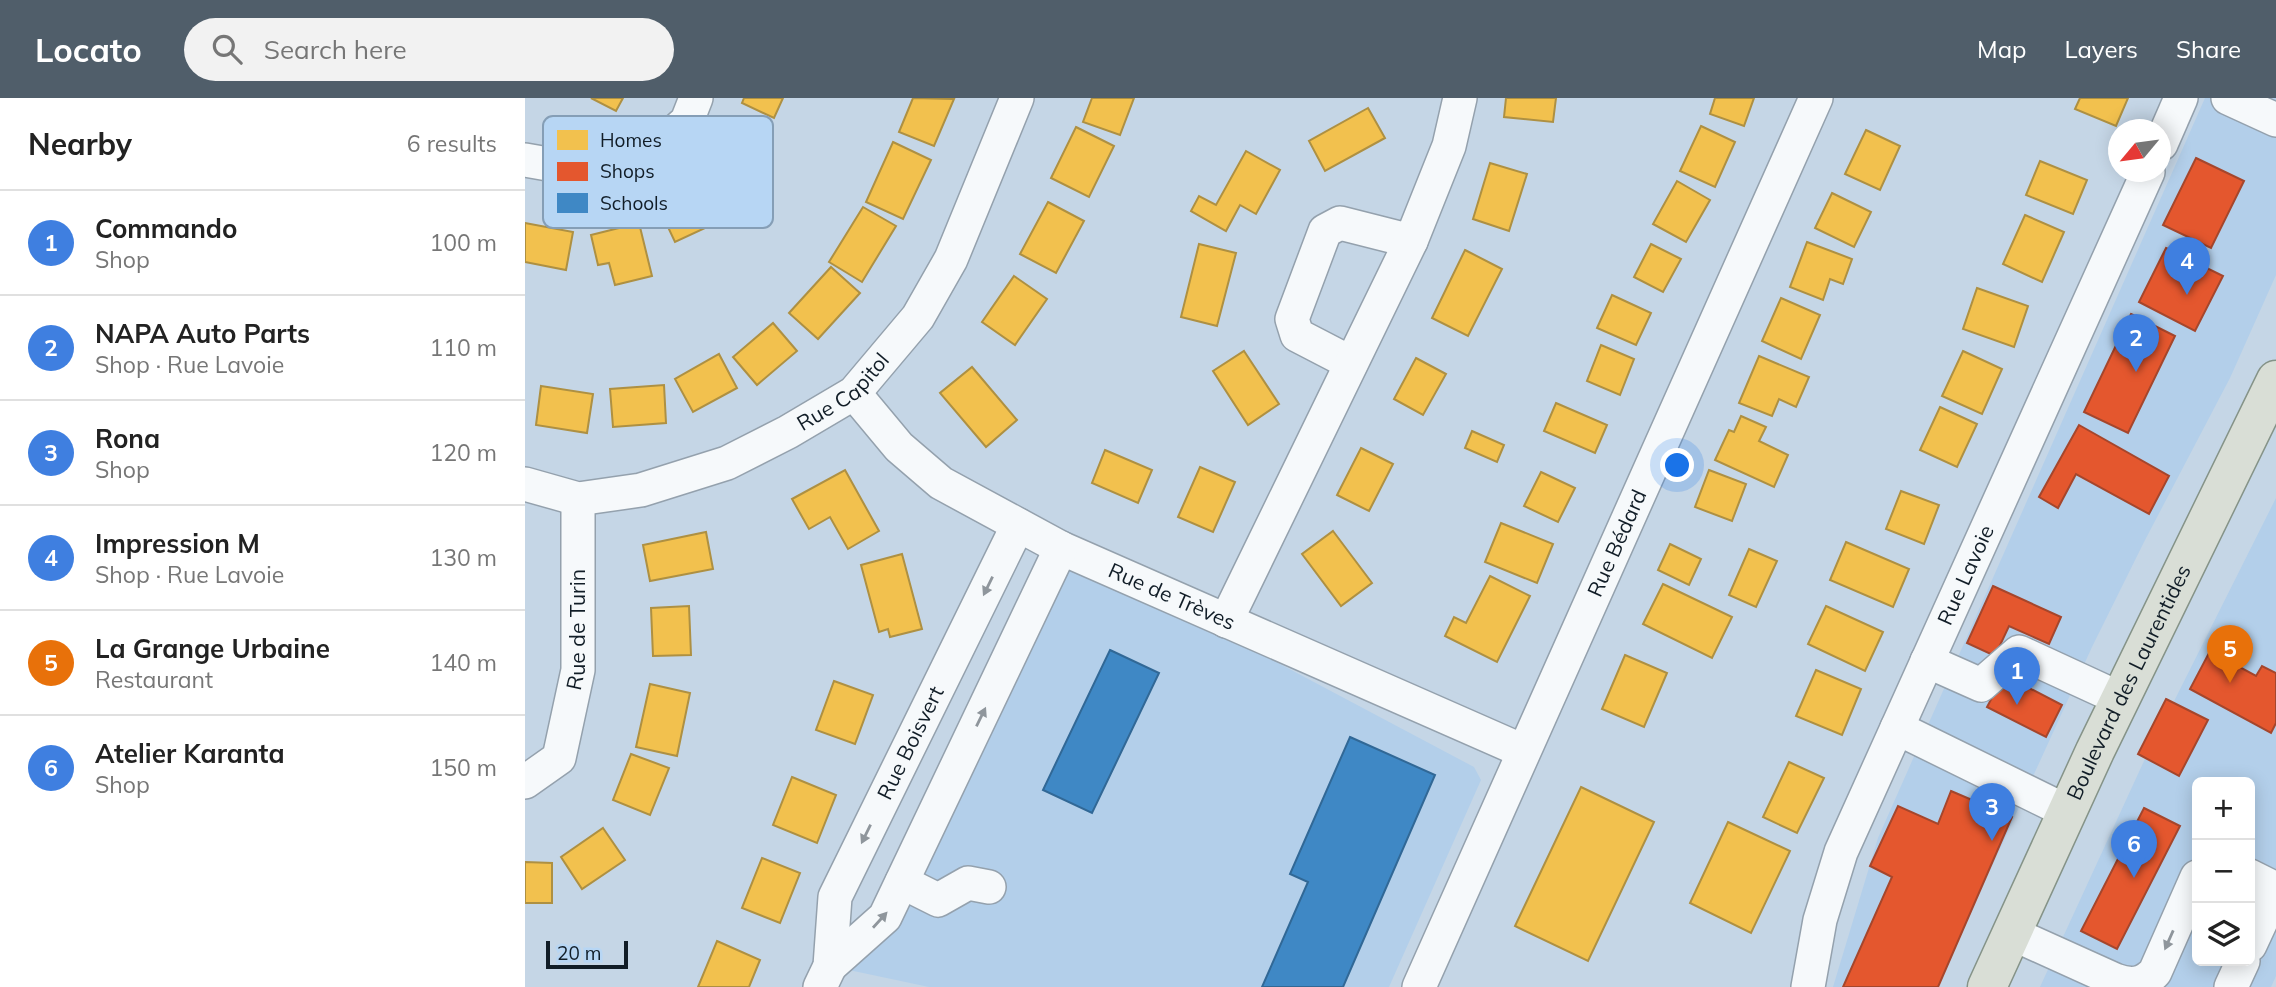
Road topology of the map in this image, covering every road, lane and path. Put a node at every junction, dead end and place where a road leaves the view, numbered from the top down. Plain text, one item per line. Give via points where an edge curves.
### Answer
1 (696, 98) edge
2 (1017, 98) edge
3 (1460, 98) edge
4 (1816, 98) edge
5 (2181, 98) edge
6 (2228, 98) edge
7 (689, 116) edge
8 (2276, 120) edge
9 (2171, 121) edge
10 (525, 159) edge
11 (543, 162) edge
12 (2143, 182) edge
13 (1411, 241) junction
14 (1351, 363) junction
15 (854, 393) junction
16 (2273, 395) edge
17 (525, 484) edge
18 (578, 499) junction
19 (1018, 525) junction
20 (1061, 548) junction
21 (1226, 621) junction
22 (1927, 661) junction
23 (2121, 699) junction
24 (1897, 728) junction
25 (1523, 751) junction
26 (525, 782) edge
27 (2068, 812) junction
28 (2255, 878) edge
29 (902, 882) junction
30 (989, 887) dead end
31 (2192, 888) edge
32 (2011, 933) junction
33 (2255, 935) edge
34 (2241, 966) edge
35 (825, 976) edge
36 (1419, 987) edge
37 (1808, 987) edge
38 (1987, 987) edge
39 (2231, 987) edge

1 - 7 street
2 - 15 street, Rue Capitol via 951,259 919,317
3 - 13 street via 1449,146
4 - 25 street, Rue Bédard
5 - 9 street
6 - 8 street
10 - 11 street
12 - 22 street, Rue Lavoie
13 - 14 street
13 - 14 street via 1340,223 1325,231 1292,318 1297,335
14 - 21 street
15 - 18 street, Rue Capitol via 727,463 641,490
15 - 19 street, Rue de Trèves via 899,447 941,483
16 - 23 main road, Boulevard des Laurentides
17 - 18 street, Rue Capitol
18 - 26 street, Rue de Turin via 578,670 559,758
19 - 20 street, Rue de Trèves
19 -> 35 street, Rue Boisvert via 835,897
20 - 21 street, Rue de Trèves
29 -> 20 street, Rue Boisvert
21 - 25 street, Rue de Trèves
22 - 23 street via 1981,685 2019,652
22 - 24 street, Rue Lavoie
23 - 27 main road, Boulevard des Laurentides
24 - 27 street
24 - 37 street, Rue Lavoie via 1833,876
25 - 36 street, Rue Bédard
27 - 32 main road, Boulevard des Laurentides
28 - 33 street via 2276,889
29 - 30 street via 938,900 968,883
35 -> 29 street, Rue Boisvert via 885,917
31 -> 32 street via 2155,972 2140,983 2115,980
32 - 38 main road, Boulevard des Laurentides
34 - 39 street

